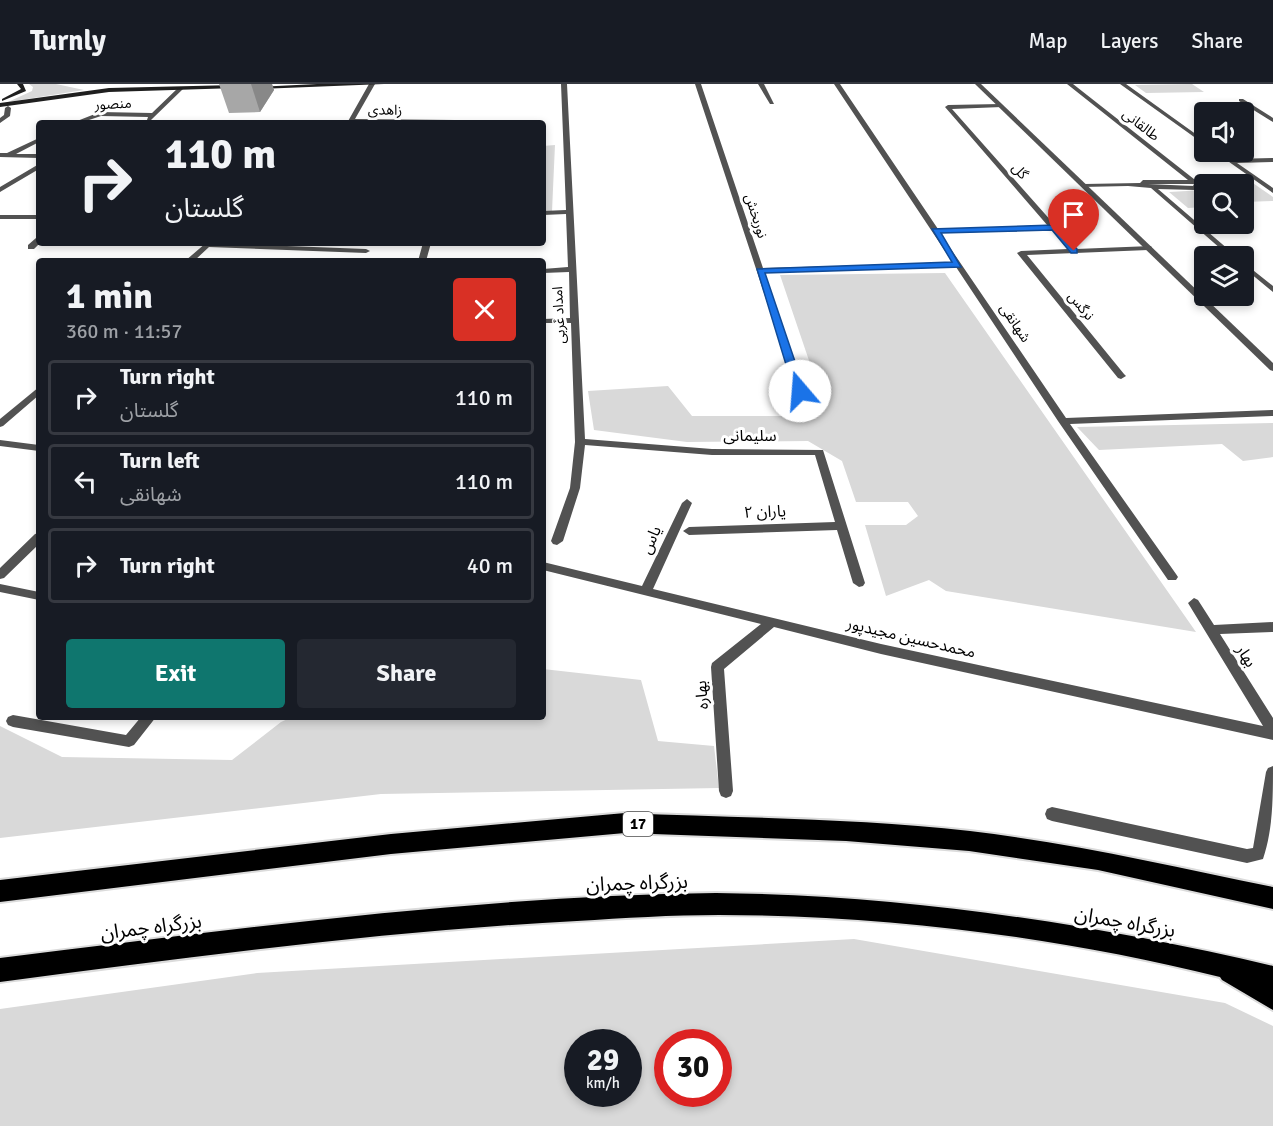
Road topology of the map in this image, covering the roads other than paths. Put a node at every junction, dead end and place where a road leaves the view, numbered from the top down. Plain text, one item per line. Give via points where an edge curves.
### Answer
1 (20, 84) edge
2 (209, 84) edge
3 (372, 84) edge
4 (381, 84) edge
5 (564, 84) edge
6 (698, 84) edge
7 (761, 84) edge
8 (837, 84) edge
9 (978, 84) edge
10 (1070, 84) edge
11 (1123, 84) edge
12 (90, 85) edge
13 (240, 87) dead end
14 (252, 87) dead end
15 (181, 88) junction
16 (54, 99) junction
17 (1241, 100) dead end
18 (772, 103) dead end
19 (0, 105) edge
20 (1000, 106) junction
21 (8, 108) junction
22 (154, 115) junction
23 (83, 120) edge
24 (149, 120) edge
25 (352, 120) edge
26 (1273, 120) edge
27 (0, 121) edge
28 (1194, 135) edge
29 (36, 141) edge
30 (3, 155) edge
31 (36, 156) edge
32 (1254, 160) edge
33 (1273, 160) edge
34 (1232, 162) edge
35 (36, 168) edge
36 (1194, 182) edge
37 (1194, 183) edge
38 (1144, 185) junction
39 (1084, 186) junction
40 (1194, 188) edge
41 (1154, 189) junction
42 (0, 190) edge
43 (1273, 191) edge
44 (570, 212) junction
45 (546, 213) edge
46 (0, 217) edge
47 (36, 217) edge
48 (1054, 228) junction
49 (935, 231) junction
50 (36, 243) edge
51 (207, 246) edge
52 (254, 246) edge
53 (1221, 246) edge
54 (31, 247) dead end
55 (1148, 248) junction
56 (366, 251) dead end
57 (1074, 251) junction
58 (193, 258) edge
59 (958, 265) junction
60 (572, 269) junction
61 (760, 270) junction
62 (546, 271) edge
63 (1254, 274) edge
64 (1273, 290) edge
65 (575, 320) junction
66 (546, 321) edge
67 (1273, 368) edge
68 (1121, 376) dead end
69 (800, 391) dead end
70 (36, 393) edge
71 (1273, 413) edge
72 (1063, 421) junction
73 (0, 424) edge
74 (580, 442) junction
75 (0, 443) edge
76 (36, 448) edge
77 (687, 502) dead end
78 (842, 526) junction
79 (689, 531) dead end
80 (36, 540) edge
81 (557, 541) dead end
82 (546, 567) edge
83 (0, 575) edge
84 (1172, 576) dead end
85 (859, 584) dead end
86 (0, 588) edge
87 (646, 591) junction
88 (36, 595) edge
89 (1194, 603) dead end
90 (771, 623) junction
91 (1273, 627) edge
92 (1210, 630) junction
93 (146, 720) edge
94 (13, 721) dead end
95 (1273, 732) edge
96 (1273, 772) edge
97 (726, 791) dead end
98 (1052, 814) dead end
99 (0, 891) edge
100 (1273, 897) edge
101 (1217, 964) junction
102 (0, 970) edge
103 (1273, 978) edge
104 (1273, 998) edge

1 - 19 main road via 25,88 22,92
2 - 12 main road
3 - 4 main road
3 - 14 main road
3 - 25 street
5 - 44 street, امداد غربی
6 - 61 street, نوربخش
7 - 18 street
8 - 49 street, شهانقی
9 - 20 street
10 - 36 street, طالقانی
11 - 28 street
13 - 15 main road
15 - 16 main road via 109,90
15 - 22 street
16 - 19 main road
16 - 21 main road
17 - 26 street
19 - 21 main road
20 - 39 street
20 - 48 street, گل via 948,107
21 - 27 street via 7,116
22 - 23 street, منصور via 100,114
22 - 24 street
29 - 30 street
30 - 31 street
32 - 33 street
34 - 43 street
35 - 42 street
37 - 38 street via 1163,180 1143,182
38 - 39 street
38 - 41 street
39 - 55 street
40 - 41 street
41 - 53 street
44 - 45 street
44 - 60 street, امداد غربی
46 - 47 street
48 - 49 street
48 - 57 street, گل
49 - 59 street, شهانقی
50 - 54 street
51 - 58 street
52 - 56 street
55 - 57 street
55 - 67 street
57 - 68 street, نرگس via 1021,253
59 - 61 street
59 - 72 street, شهانقی
60 - 62 street
60 - 65 street, امداد غربی
61 - 69 street, نوربخش
63 - 64 street
65 - 66 street
65 - 74 street, امداد غربی
70 - 73 street
71 - 72 street
72 - 84 street, شهانقی
74 - 78 street, سلیمانی via 712,452 819,452
74 - 81 street, امداد غربی via 575,488
75 - 76 street
77 - 87 street, یاس
78 - 79 street, یاران ٢
78 - 85 street, سلیمانی
80 - 83 street
82 - 87 street, محمدحسین مجیدپور
86 - 88 street
87 - 90 street, محمدحسین مجیدپور
89 - 92 street, بهار
90 - 95 street, محمدحسین مجیدپور
90 - 97 street, بهاره via 717,667
91 - 92 street, بهار
92 - 95 street, بهار
93 - 94 street via 129,741
96 - 98 street via 1258,854 1247,856
99 - 100 highway, 17 via 391,843 625,823 787,828 969,841 1098,860
101 - 102 highway, بزرگراه چمران via 1025,928 872,911 729,904 523,912 369,924
101 - 103 highway, بزرگراه چمران
101 - 104 highway

